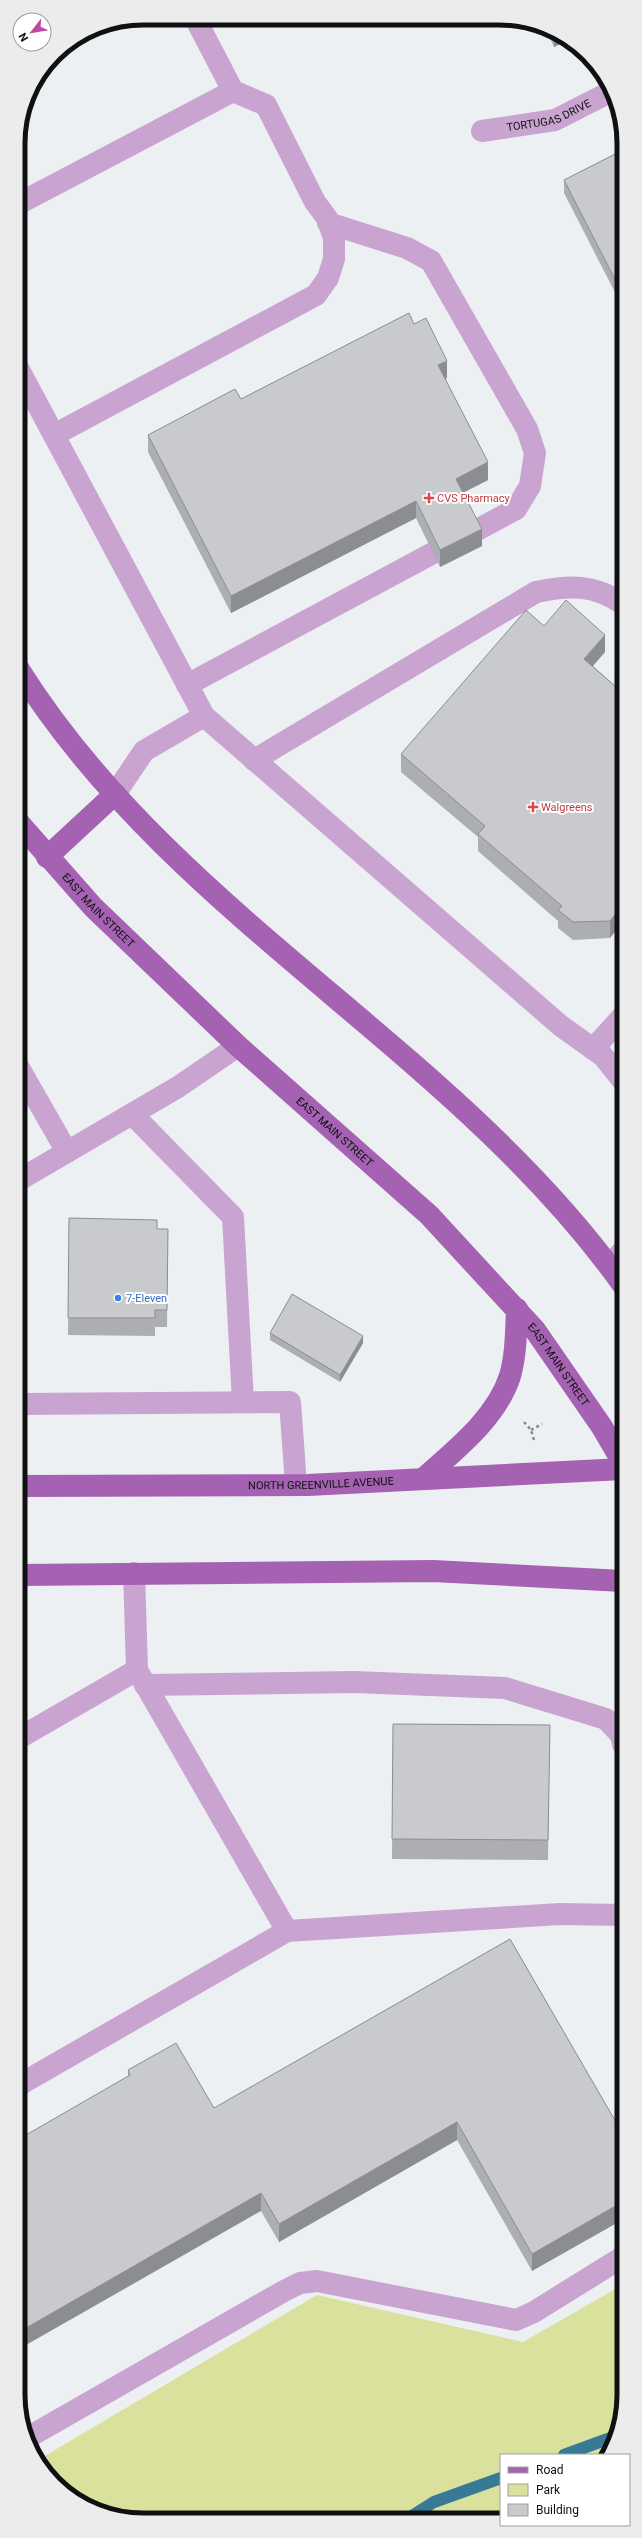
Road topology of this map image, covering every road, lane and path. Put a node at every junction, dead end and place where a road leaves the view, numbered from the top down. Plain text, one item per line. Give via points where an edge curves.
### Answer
1 (199, 25) edge
2 (233, 91) junction
3 (606, 94) edge
4 (482, 131) dead end
5 (25, 200) edge
6 (328, 224) junction
7 (25, 381) edge
8 (54, 435) junction
9 (475, 531) edge
10 (434, 553) edge
11 (617, 601) edge
12 (25, 678) edge
13 (187, 685) junction
14 (204, 716) junction
15 (254, 760) junction
16 (115, 794) junction
17 (25, 831) edge
18 (47, 857) junction
19 (617, 1023) edge
20 (238, 1046) junction
21 (593, 1050) junction
22 (617, 1074) edge
23 (25, 1078) edge
24 (132, 1114) junction
25 (67, 1152) junction
26 (25, 1176) edge
27 (616, 1258) edge
28 (516, 1309) junction
29 (243, 1402) junction
30 (25, 1404) edge
31 (522, 1420) dead end
32 (542, 1424) dead end
33 (531, 1430) junction
34 (535, 1443) dead end
35 (617, 1453) edge
36 (617, 1469) edge
37 (423, 1479) junction
38 (296, 1485) junction
39 (25, 1486) edge
40 (134, 1573) junction
41 (25, 1575) edge
42 (617, 1581) edge
43 (141, 1678) junction
44 (617, 1731) edge
45 (25, 1735) edge
46 (617, 1915) edge
47 (287, 1931) junction
48 (25, 2082) edge
49 (617, 2260) edge
50 (32, 2435) edge

1 - 2 street
2 - 5 street
2 - 6 street via 266,105
3 - 4 street, TORTUGAS DRIVE via 555,120
6 - 8 street via 334,238 334,259 328,278 316,295
6 - 9 street via 407,248 431,262 527,429 536,453 530,486 516,509
7 - 8 street
8 - 13 street
10 - 13 street
11 - 15 street via 596,590 566,586 536,592
12 - 16 main road via 76,747
13 - 14 street
14 - 15 street
14 - 16 street via 144,751
15 - 21 street via 561,1026
16 - 18 main road
16 - 27 main road via 161,842 261,936 512,1154
17 - 18 main road, EAST MAIN STREET
18 - 20 main road, EAST MAIN STREET via 93,907
19 - 21 street
20 - 24 street via 178,1087
20 - 28 main road, EAST MAIN STREET via 429,1215
21 - 22 street via 603,1056
23 - 25 street
24 - 25 street
24 - 29 street via 233,1217
25 - 26 street
28 - 35 main road, EAST MAIN STREET via 571,1380
28 - 37 main road via 516,1346 504,1392 474,1433
29 - 30 street
29 - 38 street via 290,1402
31 - 33 path
32 - 33 path
33 - 34 path
36 - 37 main road, NORTH GREENVILLE AVENUE
37 - 38 main road, NORTH GREENVILLE AVENUE
38 - 39 main road, NORTH GREENVILLE AVENUE
40 - 41 main road
40 - 42 main road via 433,1571
40 - 43 street
43 - 44 street via 505,1688 606,1719
43 - 45 street
43 - 47 street
46 - 47 street via 560,1914
47 - 48 street
49 - 50 street via 534,2312 516,2320 317,2282 300,2283

